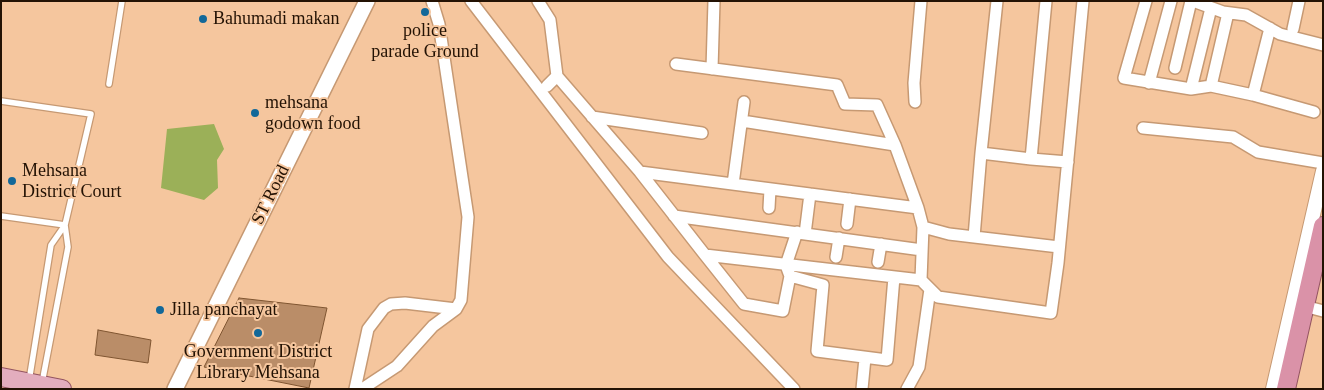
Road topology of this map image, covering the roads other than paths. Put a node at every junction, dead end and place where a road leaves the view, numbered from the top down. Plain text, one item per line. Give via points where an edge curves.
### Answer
1 (122, 1) edge
2 (367, 1) edge
3 (374, 1) edge
4 (432, 1) edge
5 (471, 1) edge
6 (538, 1) edge
7 (714, 1) edge
8 (920, 1) edge
9 (997, 1) edge
10 (1046, 1) edge
11 (1083, 1) edge
12 (1146, 1) edge
13 (1171, 1) edge
14 (1192, 1) edge
15 (1299, 1) edge
16 (1212, 8) junction
17 (1228, 13) junction
18 (1270, 28) junction
19 (1293, 30) dead end
20 (1323, 45) edge
21 (676, 64) dead end
22 (1175, 68) dead end
23 (712, 69) junction
24 (556, 76) junction
25 (1149, 83) junction
26 (109, 84) dead end
27 (547, 86) dead end
28 (1211, 86) junction
29 (1191, 88) junction
30 (1253, 95) junction
31 (1, 101) edge
32 (744, 102) dead end
33 (915, 102) dead end
34 (1314, 112) dead end
35 (592, 117) junction
36 (742, 121) junction
37 (1142, 128) dead end
38 (702, 134) dead end
39 (895, 145) junction
40 (980, 153) junction
41 (1030, 159) junction
42 (1068, 162) junction
43 (1323, 163) edge
44 (1323, 171) edge
45 (640, 172) junction
46 (733, 184) junction
47 (770, 189) junction
48 (810, 194) junction
49 (850, 199) junction
50 (769, 208) dead end
51 (918, 208) junction
52 (1, 216) edge
53 (674, 216) junction
54 (847, 224) dead end
55 (65, 225) junction
56 (1323, 226) edge
57 (922, 227) junction
58 (801, 233) junction
59 (974, 237) junction
60 (839, 238) junction
61 (881, 244) junction
62 (1059, 247) junction
63 (922, 250) junction
64 (1320, 250) edge
65 (705, 255) junction
66 (836, 257) dead end
67 (878, 262) dead end
68 (786, 265) junction
69 (790, 276) junction
70 (894, 277) junction
71 (921, 280) junction
72 (930, 289) junction
73 (1304, 306) junction
74 (456, 309) junction
75 (1323, 311) edge
76 (865, 358) junction
77 (1, 377) edge
78 (30, 384) edge
79 (62, 389) edge
80 (175, 389) edge
81 (185, 389) edge
82 (356, 389) edge
83 (362, 389) edge
84 (794, 389) edge
85 (862, 389) edge
86 (907, 389) edge
87 (1273, 389) edge
88 (1286, 389) edge

1 - 26 lane
2 - 80 main road, ST Road
3 - 81 main road, ST Road via 188,376
4 - 74 street via 439,24 468,216 461,300
5 - 84 street via 668,257
6 - 24 street via 550,20
7 - 23 street
8 - 33 street
9 - 40 street
10 - 41 street
11 - 42 street
12 - 25 street via 1124,78
13 - 25 street
14 - 16 street
14 - 22 street
15 - 19 street
16 - 17 street
16 - 29 street
17 - 18 street via 1246,15
17 - 28 street
18 - 20 street via 1280,34
18 - 30 street
21 - 23 street
23 - 39 street via 837,86 845,104 877,104
24 - 27 street
24 - 35 street
25 - 29 street
28 - 29 street
28 - 30 street
30 - 34 street
31 - 55 lane via 91,114
32 - 36 street
35 - 38 street
35 - 45 street
36 - 39 street
36 - 46 street
37 - 43 street via 1233,137 1258,152
39 - 51 street
40 - 41 street
40 - 59 street
41 - 42 street
42 - 62 street
44 - 87 street
45 - 46 street
45 - 53 street
46 - 47 street
47 - 48 street
47 - 50 street
48 - 49 street
48 - 58 street
49 - 51 street
49 - 54 street
51 - 57 street
52 - 55 lane
53 - 58 street
53 - 65 street
55 - 78 lane via 68,247
55 - 78 lane via 51,245
56 - 64 highway
57 - 59 street
57 - 63 street
58 - 60 street
58 - 68 street
59 - 62 street
60 - 61 street
60 - 66 street
61 - 63 street
61 - 67 street
62 - 72 street via 1051,313 938,297
63 - 71 street
64 - 73 highway
65 - 68 street
65 - 69 street via 744,304 783,311
68 - 69 street
68 - 70 street
69 - 76 street via 823,285 817,351
70 - 71 street
70 - 76 street via 887,360
71 - 72 street
72 - 86 street via 919,367
73 - 75 street
73 - 88 highway
74 - 82 street via 405,303 384,308 368,330
74 - 83 street via 433,326 397,366
76 - 85 street
77 - 78 main road
78 - 79 main road

